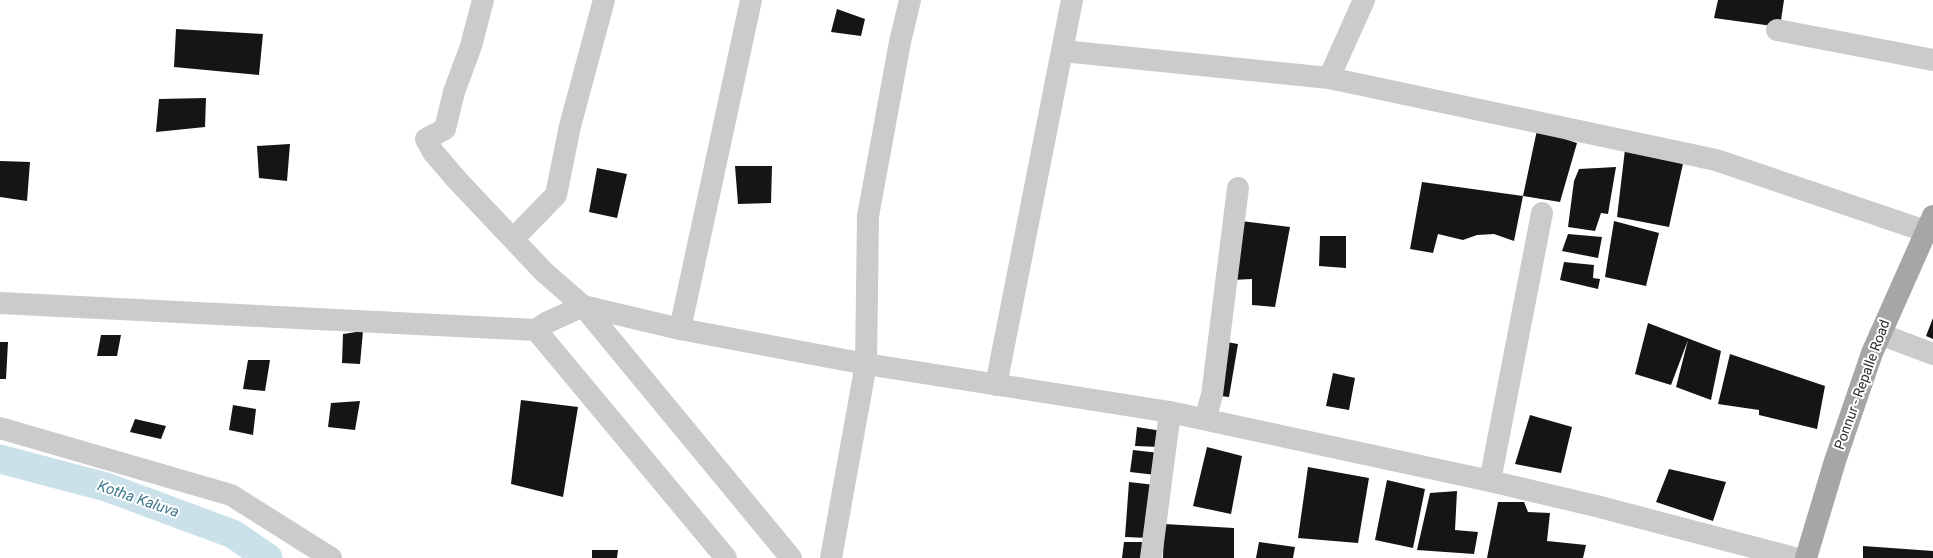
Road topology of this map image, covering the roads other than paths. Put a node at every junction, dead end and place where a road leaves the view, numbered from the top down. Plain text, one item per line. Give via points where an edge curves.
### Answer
1 (483, 0) edge
2 (604, 0) edge
3 (751, 0) edge
4 (910, 0) edge
5 (1072, 0) edge
6 (1364, 0) edge
7 (1777, 30) dead end
8 (1064, 51) junction
9 (1933, 60) edge
10 (1329, 78) junction
11 (1238, 188) dead end
12 (1542, 213) dead end
13 (1929, 224) edge
14 (513, 239) junction
15 (0, 303) edge
16 (578, 308) junction
17 (541, 326) junction
18 (680, 329) junction
19 (1880, 334) junction
20 (1933, 354) edge
21 (866, 364) junction
22 (996, 385) junction
23 (1170, 412) junction
24 (1205, 419) junction
25 (0, 428) edge
26 (1490, 481) junction
27 (331, 558) edge
28 (726, 558) edge
29 (791, 558) edge
30 (831, 558) edge
31 (1151, 558) edge
32 (1794, 558) edge
33 (1806, 558) edge

1 - 14 street via 445,129 426,139 433,152 457,180
2 - 14 street via 570,126 556,195
3 - 18 street
4 - 21 street via 868,216
5 - 8 street
6 - 10 street
7 - 9 street
8 - 10 street
8 - 22 street
10 - 13 street via 1716,160
11 - 24 street via 1212,395
12 - 26 street
13 - 19 main road, Ponnur - Repalle Road
14 - 16 street
15 - 17 street
16 - 17 street
16 - 18 street
16 - 29 street
17 - 28 street
18 - 21 street
19 - 20 street
19 - 33 main road, Ponnur - Repalle Road via 1835,461
21 - 22 street
21 - 30 street
22 - 23 street
23 - 24 street
23 - 31 street
24 - 26 street
25 - 27 street via 231,495
26 - 32 street

